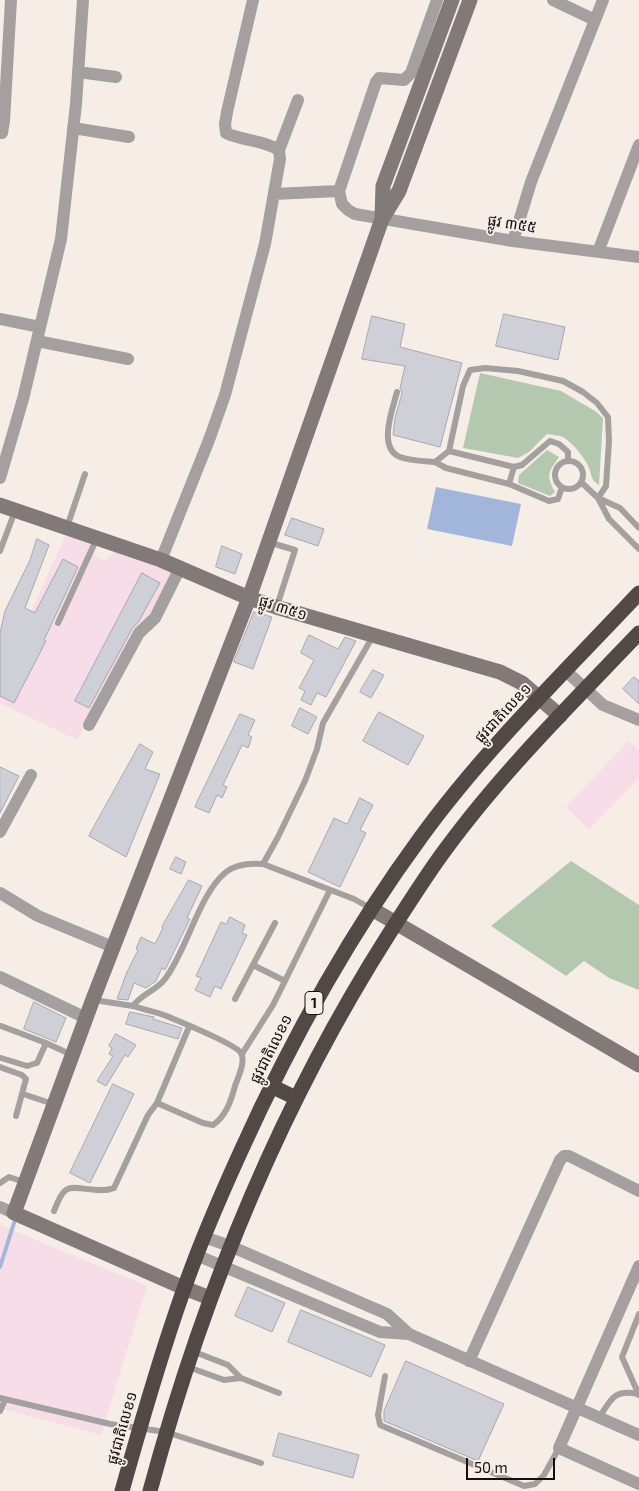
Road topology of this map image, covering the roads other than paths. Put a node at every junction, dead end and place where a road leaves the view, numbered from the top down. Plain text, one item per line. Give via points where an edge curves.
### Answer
1 (11, 0) edge
2 (82, 0) edge
3 (252, 0) edge
4 (437, 0) edge
5 (452, 0) edge
6 (470, 0) edge
7 (553, 0) edge
8 (603, 0) edge
9 (595, 20) junction
10 (78, 72) junction
11 (116, 77) dead end
12 (298, 100) dead end
13 (73, 128) junction
14 (2, 133) dead end
15 (129, 137) dead end
16 (639, 145) edge
17 (280, 150) junction
18 (339, 192) junction
19 (274, 194) junction
20 (382, 219) junction
21 (513, 241) junction
22 (598, 252) junction
23 (639, 257) edge
24 (0, 319) edge
25 (40, 327) junction
26 (37, 341) junction
27 (128, 359) dead end
28 (397, 392) dead end
29 (449, 451) junction
30 (568, 461) junction
31 (435, 462) junction
32 (514, 467) junction
33 (85, 474) dead end
34 (0, 478) edge
35 (581, 482) junction
36 (510, 484) junction
37 (562, 487) junction
38 (598, 498) junction
39 (0, 505) edge
40 (15, 510) junction
41 (67, 527) junction
42 (639, 528) edge
43 (97, 537) junction
44 (268, 542) junction
45 (639, 549) edge
46 (0, 551) edge
47 (161, 560) junction
48 (180, 568) junction
49 (639, 593) edge
50 (249, 598) junction
51 (276, 607) junction
52 (58, 623) dead end
53 (639, 633) edge
54 (373, 636) junction
55 (566, 671) junction
56 (585, 690) junction
57 (540, 698) junction
58 (560, 716) junction
59 (639, 720) edge
60 (89, 725) dead end
61 (31, 775) dead end
62 (0, 832) edge
63 (263, 864) junction
64 (330, 890) junction
65 (0, 894) edge
66 (372, 909) junction
67 (275, 923) dead end
68 (396, 924) junction
69 (113, 946) junction
70 (253, 965) junction
71 (0, 977) edge
72 (285, 981) junction
73 (93, 999) junction
74 (235, 999) dead end
75 (133, 1006) junction
76 (86, 1018) junction
77 (1, 1026) edge
78 (189, 1026) junction
79 (46, 1043) junction
80 (242, 1054) junction
81 (72, 1055) junction
82 (1, 1058) edge
83 (639, 1064) edge
84 (0, 1067) edge
85 (271, 1086) junction
86 (23, 1094) junction
87 (296, 1098) junction
88 (157, 1103) junction
89 (54, 1104) junction
90 (16, 1116) dead end
91 (0, 1183) edge
92 (26, 1183) junction
93 (639, 1191) edge
94 (0, 1207) edge
95 (54, 1211) dead end
96 (14, 1212) junction
97 (204, 1237) junction
98 (230, 1246) junction
99 (196, 1255) junction
100 (223, 1265) junction
101 (639, 1266) edge
102 (184, 1288) junction
103 (210, 1298) junction
104 (639, 1314) edge
105 (409, 1334) junction
106 (192, 1351) junction
107 (470, 1361) junction
108 (186, 1367) junction
109 (385, 1376) dead end
110 (242, 1378) junction
111 (279, 1393) dead end
112 (639, 1394) edge
113 (3, 1399) edge
114 (576, 1408) junction
115 (0, 1411) edge
116 (599, 1418) junction
117 (140, 1428) junction
118 (166, 1432) junction
119 (639, 1436) edge
120 (559, 1448) junction
121 (262, 1463) dead end
122 (639, 1484) edge
123 (122, 1491) edge
124 (150, 1491) edge

1 - 14 street
2 - 10 street
3 - 17 street via 227,112 226,133
4 - 18 street via 410,73 404,80 379,78 376,82
5 - 20 main road via 383,186
6 - 20 main road via 399,191
7 - 9 street
8 - 9 street
9 - 21 street via 531,182
10 - 11 street
10 - 13 street
12 - 17 street
13 - 15 street
13 - 25 street via 61,239
16 - 22 street
17 - 19 street
18 - 19 street
18 - 20 street, ផ្លូវ ៣៥៥ via 342,204 348,210
19 - 47 street via 260,270 224,395
20 - 21 street, ផ្លូវ ៣៥៥
20 - 44 main road
21 - 22 street, ផ្លូវ ៣៥៥
22 - 23 street, ផ្លូវ ៣៥៥
24 - 25 street
25 - 26 street
26 - 27 street
26 - 34 street
28 - 31 lane via 386,434 389,447 400,457
29 - 31 lane
29 - 32 lane
29 - 38 lane via 463,386 470,370 510,370 564,381 597,403 608,417 606,486
30 - 32 lane via 568,452 550,441 522,465
30 - 35 lane via 581,467
30 - 37 lane via 556,471
31 - 36 lane via 446,468
32 - 36 lane
33 - 41 lane
35 - 37 lane via 573,488
35 - 38 lane
36 - 37 lane via 549,501 558,498
38 - 42 lane via 620,508
38 - 45 lane via 609,519
39 - 40 main road, ផ្លូវ ៣៥១
40 - 41 main road, ផ្លូវ ៣៥១
40 - 46 lane
41 - 43 main road, ផ្លូវ ៣៥១
43 - 47 main road, ផ្លូវ ៣៥១
43 - 52 lane
44 - 50 main road
44 - 51 lane via 295,550
47 - 48 main road, ផ្លូវ ៣៥១
48 - 50 main road, ផ្លូវ ៣៥១
48 - 60 street via 155,618 139,633
49 - 55 highway, ផ្លូវជាតិលេខ១ / 1
50 - 51 main road, ផ្លូវ ៣៥១
50 - 69 main road
51 - 54 main road, ផ្លូវ ៣៥១
53 - 56 highway, 1
54 - 57 main road, ផ្លូវ ៣៥១ via 500,672 522,683
54 - 63 lane via 323,723 305,781
55 - 56 street
55 - 57 highway, ផ្លូវជាតិលេខ១ / 1
56 - 58 highway, 1
56 - 59 street via 603,705
57 - 58 main road, ផ្លូវ ៣៥១
57 - 66 highway, ផ្លូវជាតិលេខ១ / 1 via 421,836
58 - 68 highway, 1 via 478,807 411,898
61 - 62 street
63 - 64 lane
63 - 75 lane via 249,863 227,872 210,892 165,979 138,998
64 - 66 lane
64 - 72 lane
65 - 69 street via 38,916
66 - 68 main road
66 - 85 highway, ផ្លូវជាតិលេខ១ / 1 via 308,1014
67 - 70 lane
68 - 83 main road
68 - 87 highway, 1 via 332,1028
69 - 73 main road
70 - 72 lane
70 - 74 lane
71 - 76 street
72 - 80 lane
73 - 75 lane
73 - 76 main road
75 - 78 lane
76 - 81 main road
77 - 79 lane
78 - 80 lane via 228,1043
78 - 88 lane
79 - 81 lane
79 - 82 lane via 37,1062 28,1066
80 - 88 lane via 225,1113 219,1121 203,1123
81 - 89 main road
84 - 86 lane via 24,1077
85 - 87 highway
85 - 97 highway, ផ្លូវជាតិលេខ១ / 1
86 - 89 lane
86 - 90 lane
87 - 98 highway, 1
88 - 95 lane via 144,1121 114,1188 95,1191 72,1187 65,1190
89 - 92 main road
91 - 92 lane via 9,1177
92 - 96 main road
93 - 107 street via 569,1156 560,1160
94 - 96 street
96 - 102 main road
97 - 98 street
97 - 99 highway, ផ្លូវជាតិលេខ១ / 1
98 - 100 highway, 1
98 - 105 street via 387,1314
99 - 100 street
99 - 102 highway, ផ្លូវជាតិលេខ១ / 1
100 - 103 highway, 1
100 - 105 street via 380,1332
101 - 114 street
102 - 103 main road
102 - 117 highway, ផ្លូវជាតិលេខ១ / 1
103 - 106 highway, 1
104 - 112 lane via 622,1357
105 - 107 street
106 - 108 highway, 1
106 - 110 lane via 228,1365
107 - 114 street
108 - 110 lane via 224,1380
108 - 118 highway, 1
109 - 120 lane via 378,1415 380,1425 495,1475 524,1486 535,1484
110 - 111 lane
112 - 116 lane via 620,1392
113 - 115 lane
113 - 117 lane
114 - 116 street
114 - 120 street
116 - 119 street
117 - 118 lane
117 - 123 highway, ផ្លូវជាតិលេខ១ / 1
118 - 121 lane
118 - 124 highway, 1
120 - 122 street

